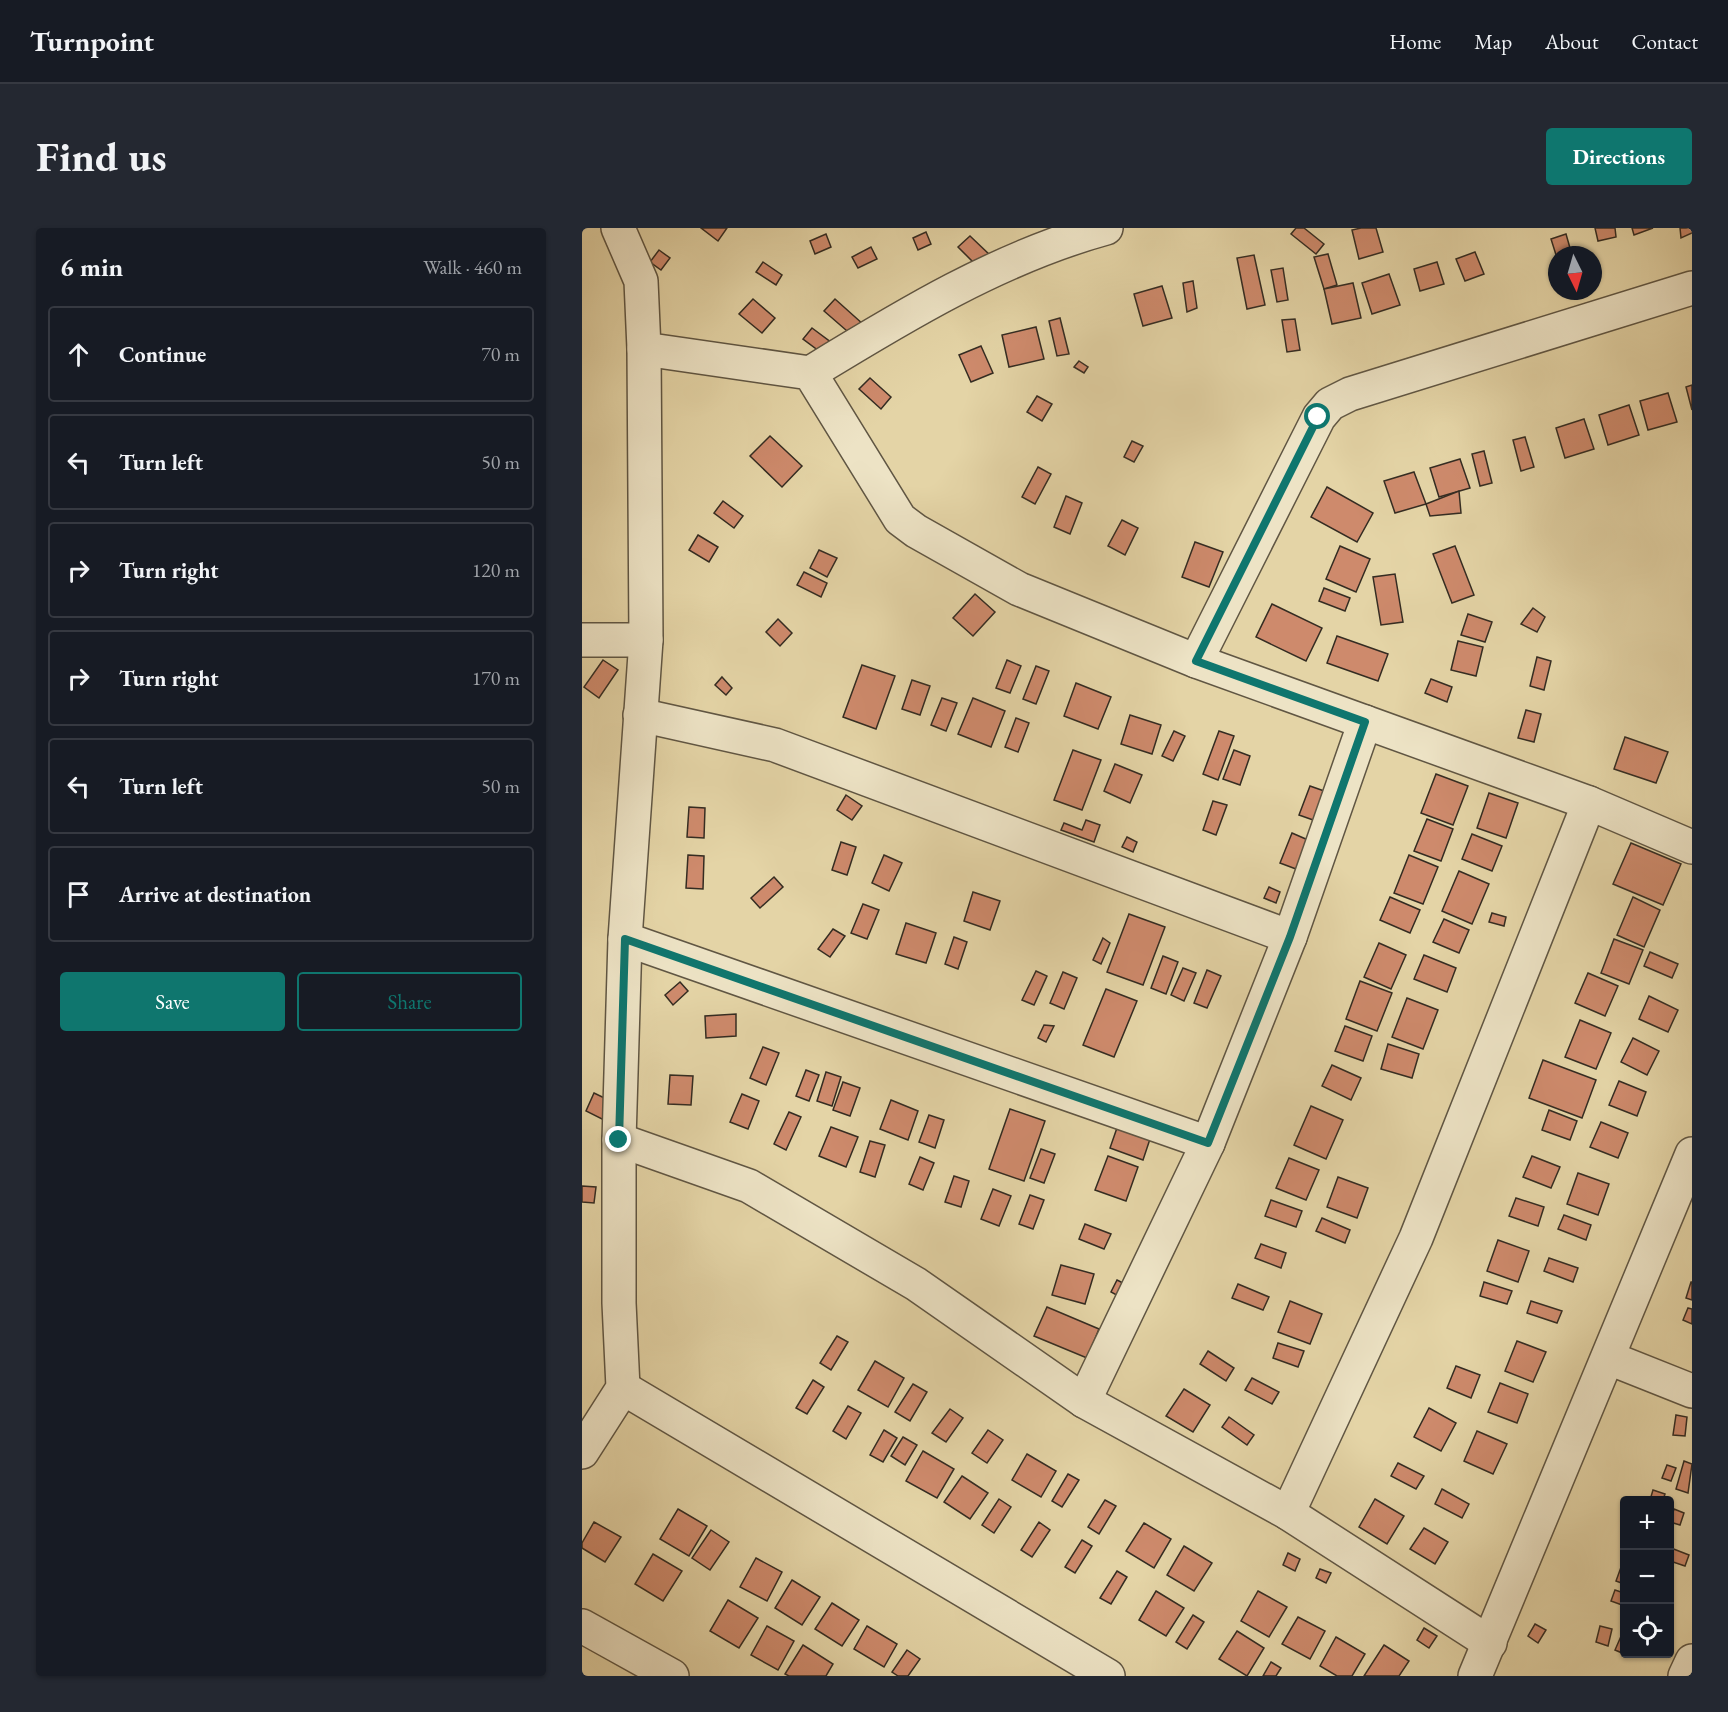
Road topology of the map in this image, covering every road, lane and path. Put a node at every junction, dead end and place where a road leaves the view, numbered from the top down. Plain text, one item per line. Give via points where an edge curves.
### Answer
1 (618, 228) edge
2 (1106, 228) edge
3 (1692, 288) edge
4 (644, 349) junction
5 (810, 373) junction
6 (582, 640) edge
7 (645, 640) junction
8 (1196, 661) junction
9 (640, 715) junction
10 (1365, 722) junction
11 (1589, 803) junction
12 (1692, 847) edge
13 (1290, 937) junction
14 (625, 939) junction
15 (619, 1140) junction
16 (1208, 1143) junction
17 (1692, 1154) edge
18 (1686, 1189) edge
19 (1609, 1358) junction
20 (623, 1388) junction
21 (1692, 1391) edge
22 (1084, 1401) junction
23 (582, 1452) edge
24 (1288, 1514) junction
25 (582, 1626) edge
26 (1490, 1643) junction
27 (1692, 1661) edge
28 (672, 1676) edge
29 (1108, 1676) edge
30 (1475, 1676) edge
31 (1685, 1676) edge

1 - 4 street via 641,281
2 - 5 street via 1031,253 909,313
3 - 8 street via 1350,394 1330,404 1318,417
4 - 5 street
4 - 7 street
5 - 8 street via 900,519 916,531 1019,589
6 - 7 street
7 - 9 street
8 - 10 street
9 - 13 street via 775,745
9 - 14 street
10 - 11 street
10 - 13 street
11 - 12 street
11 - 24 street via 1416,1238
13 - 16 street
14 - 15 street
14 - 16 street
15 - 20 street
15 - 22 street via 749,1186 916,1284
16 - 22 street
17 - 18 street
18 - 19 street
19 - 21 street
19 - 26 street
20 - 23 street
20 - 29 street
22 - 24 street
24 - 26 street
25 - 28 street
26 - 30 street
27 - 31 street

